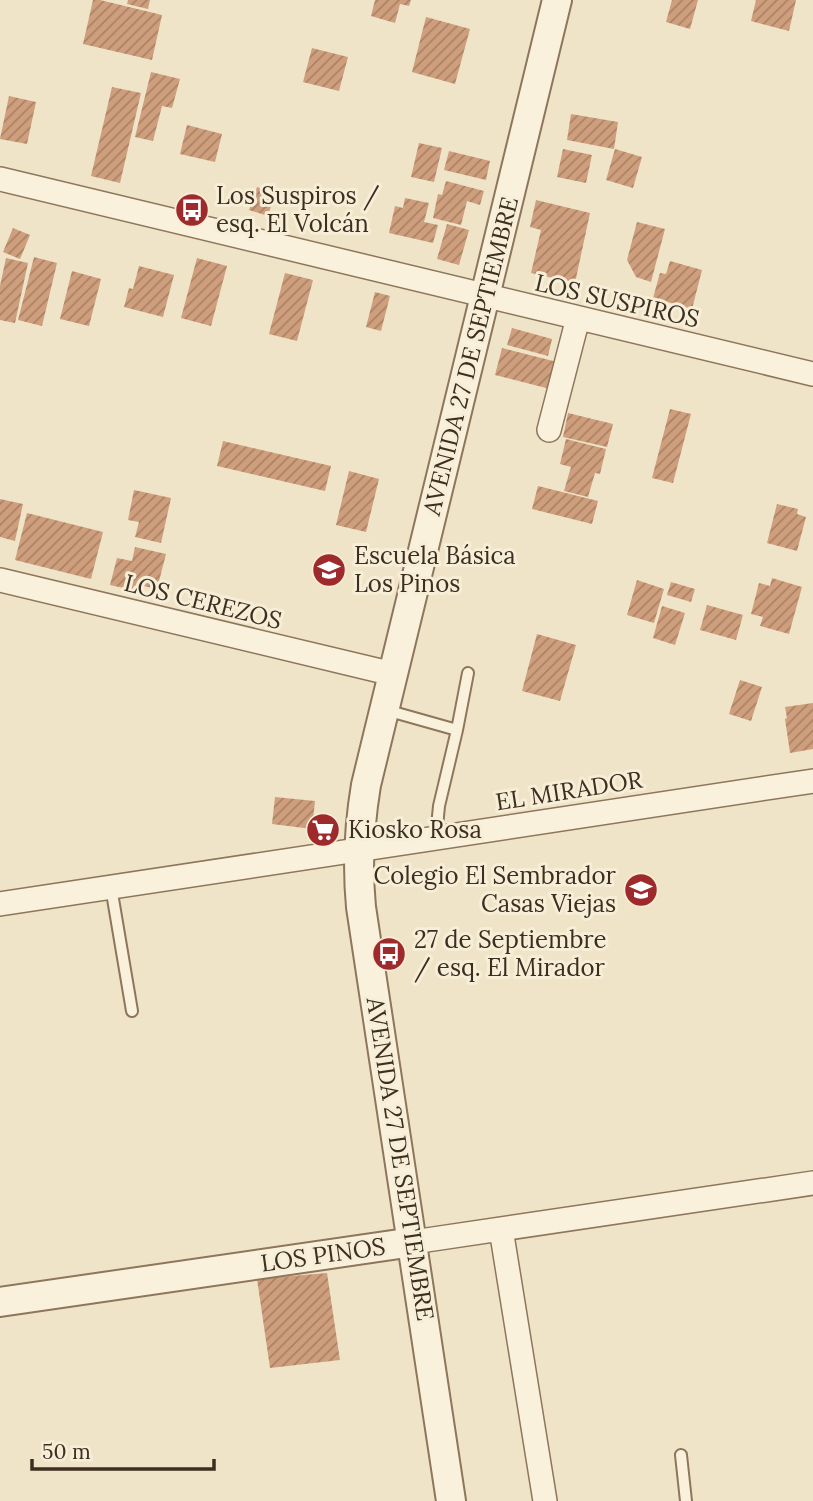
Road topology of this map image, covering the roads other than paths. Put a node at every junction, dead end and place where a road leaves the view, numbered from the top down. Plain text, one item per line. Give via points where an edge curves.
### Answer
1 (557, 0) edge
2 (0, 179) edge
3 (485, 296) junction
4 (578, 318) junction
5 (813, 374) edge
6 (550, 430) dead end
7 (0, 580) edge
8 (468, 673) dead end
9 (393, 674) junction
10 (385, 709) junction
11 (457, 730) junction
12 (813, 781) edge
13 (436, 837) junction
14 (358, 849) junction
15 (111, 887) junction
16 (0, 904) edge
17 (132, 1011) dead end
18 (813, 1183) edge
19 (501, 1229) junction
20 (413, 1242) junction
21 (0, 1302) edge
22 (681, 1455) dead end
23 (451, 1501) edge
24 (545, 1501) edge
25 (686, 1501) edge

1 - 3 street, AVENIDA 27 DE SEPTIEMBRE
2 - 3 street, LOS SUSPIROS
3 - 4 street, LOS SUSPIROS
3 - 9 street, AVENIDA 27 DE SEPTIEMBRE
4 - 5 street, LOS SUSPIROS
4 - 6 street
7 - 9 street, LOS CEREZOS
8 - 11 lane
9 - 10 street, AVENIDA 27 DE SEPTIEMBRE
10 - 11 lane
10 - 14 street, AVENIDA 27 DE SEPTIEMBRE via 360,817
11 - 13 lane
12 - 13 street, EL MIRADOR
13 - 14 street, EL MIRADOR
14 - 15 street, EL MIRADOR
14 - 20 street, AVENIDA 27 DE SEPTIEMBRE via 361,907
15 - 16 street, EL MIRADOR
15 - 17 lane
18 - 19 street, LOS PINOS
19 - 20 street, LOS PINOS
19 - 24 street
20 - 21 street, LOS PINOS
20 - 23 street, AVENIDA 27 DE SEPTIEMBRE
22 - 25 lane

